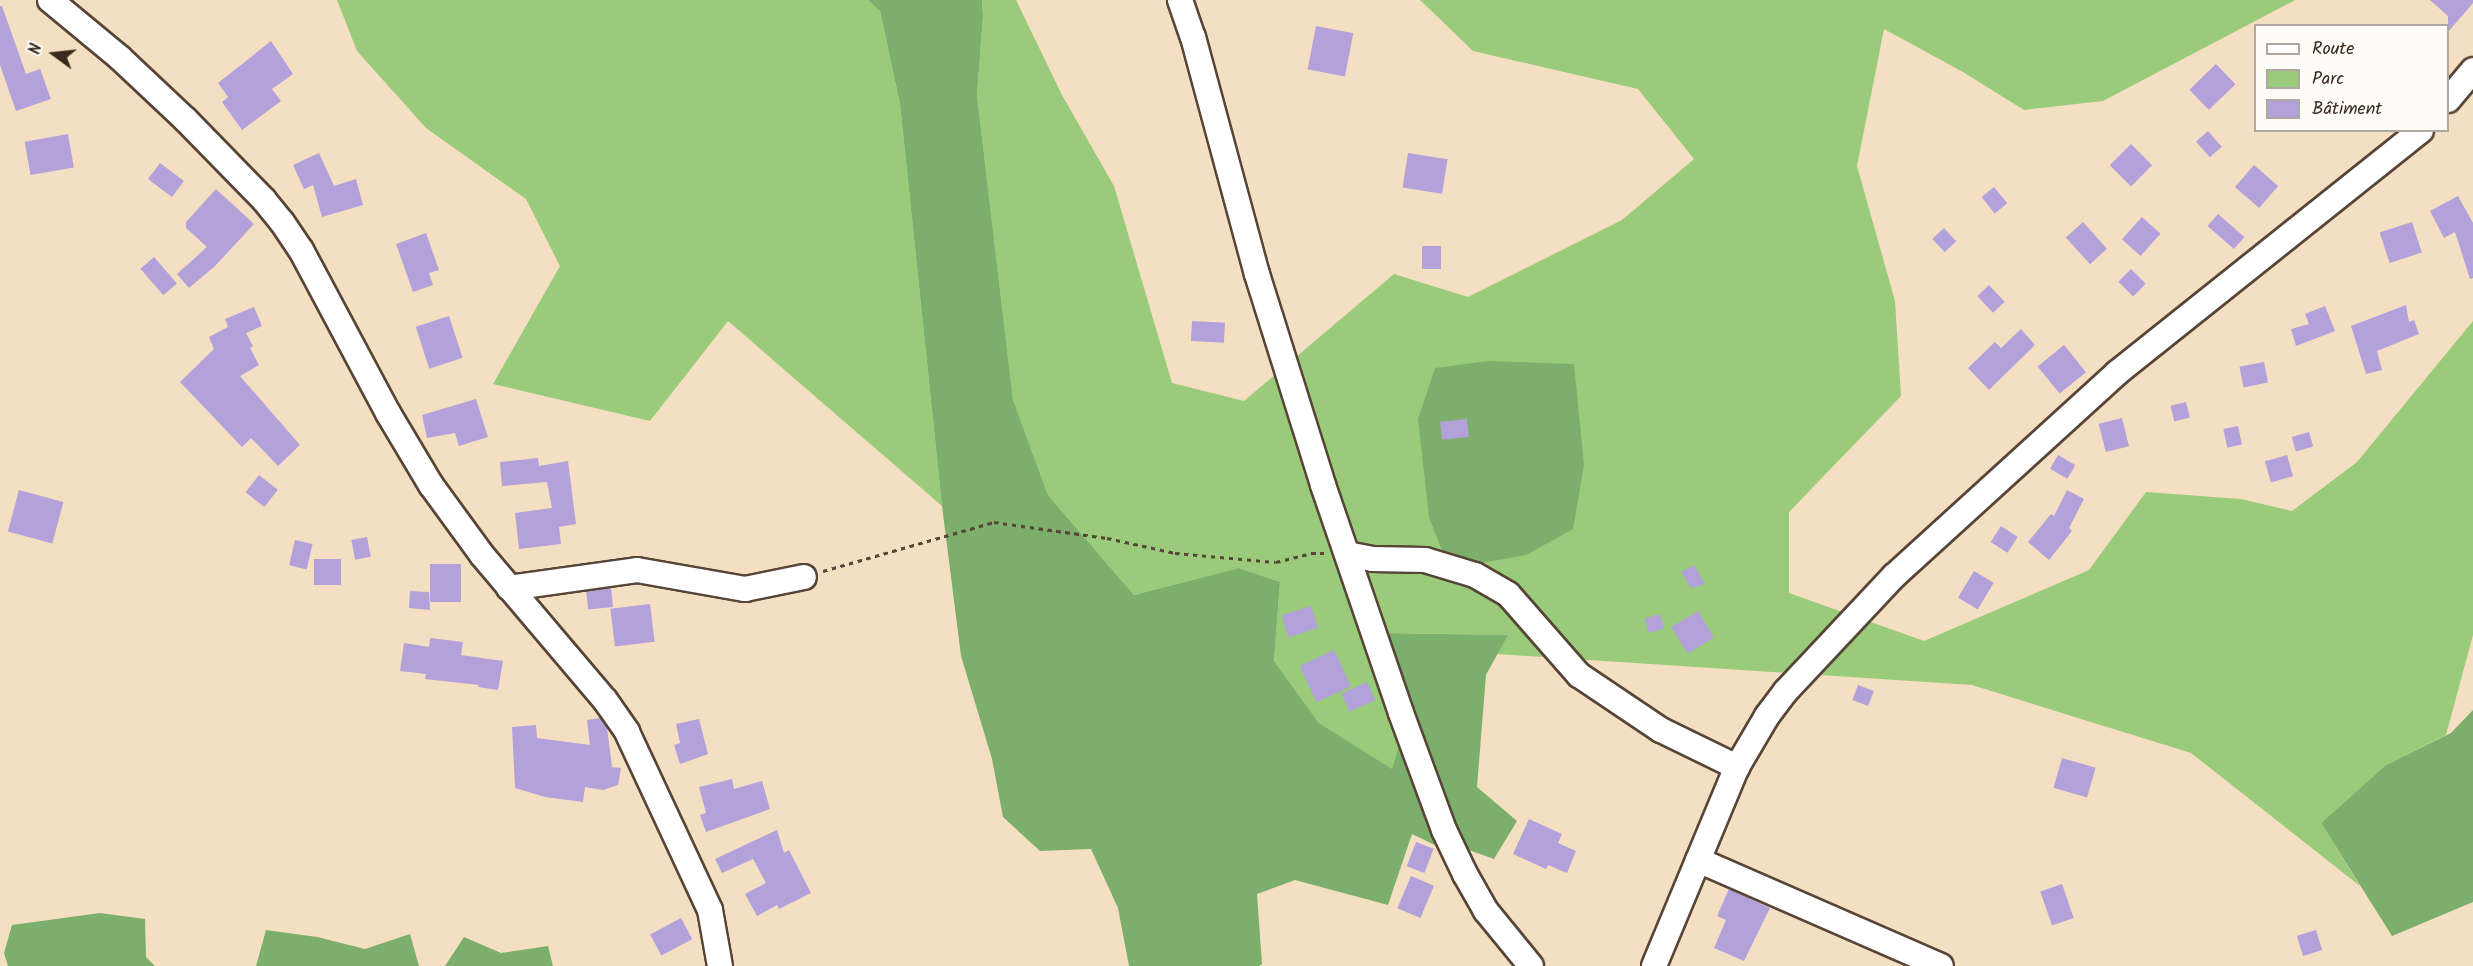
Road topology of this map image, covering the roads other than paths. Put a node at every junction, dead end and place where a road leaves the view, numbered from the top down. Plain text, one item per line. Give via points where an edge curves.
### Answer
1 (50, 0) edge
2 (1180, 0) edge
3 (2473, 70) edge
4 (2449, 99) edge
5 (2418, 132) edge
6 (1347, 554) junction
7 (804, 577) road end
8 (509, 588) junction
9 (1737, 767) junction
10 (1698, 860) junction
11 (720, 966) edge
12 (1531, 966) edge
13 (1654, 966) edge
14 (1941, 966) edge

1 - 8 street via 169,104 276,215 301,250 411,453
2 - 6 street via 1257,274
3 - 4 street
5 - 9 street via 2117,373 1894,576 1786,691
6 - 9 street via 1371,559 1425,560 1475,575 1508,594 1579,675 1661,730
6 - 12 street via 1444,830 1486,911
7 - 8 street via 745,589 637,570
8 - 11 street via 605,700 627,732 710,910
9 - 10 street
10 - 13 street
10 - 14 street

